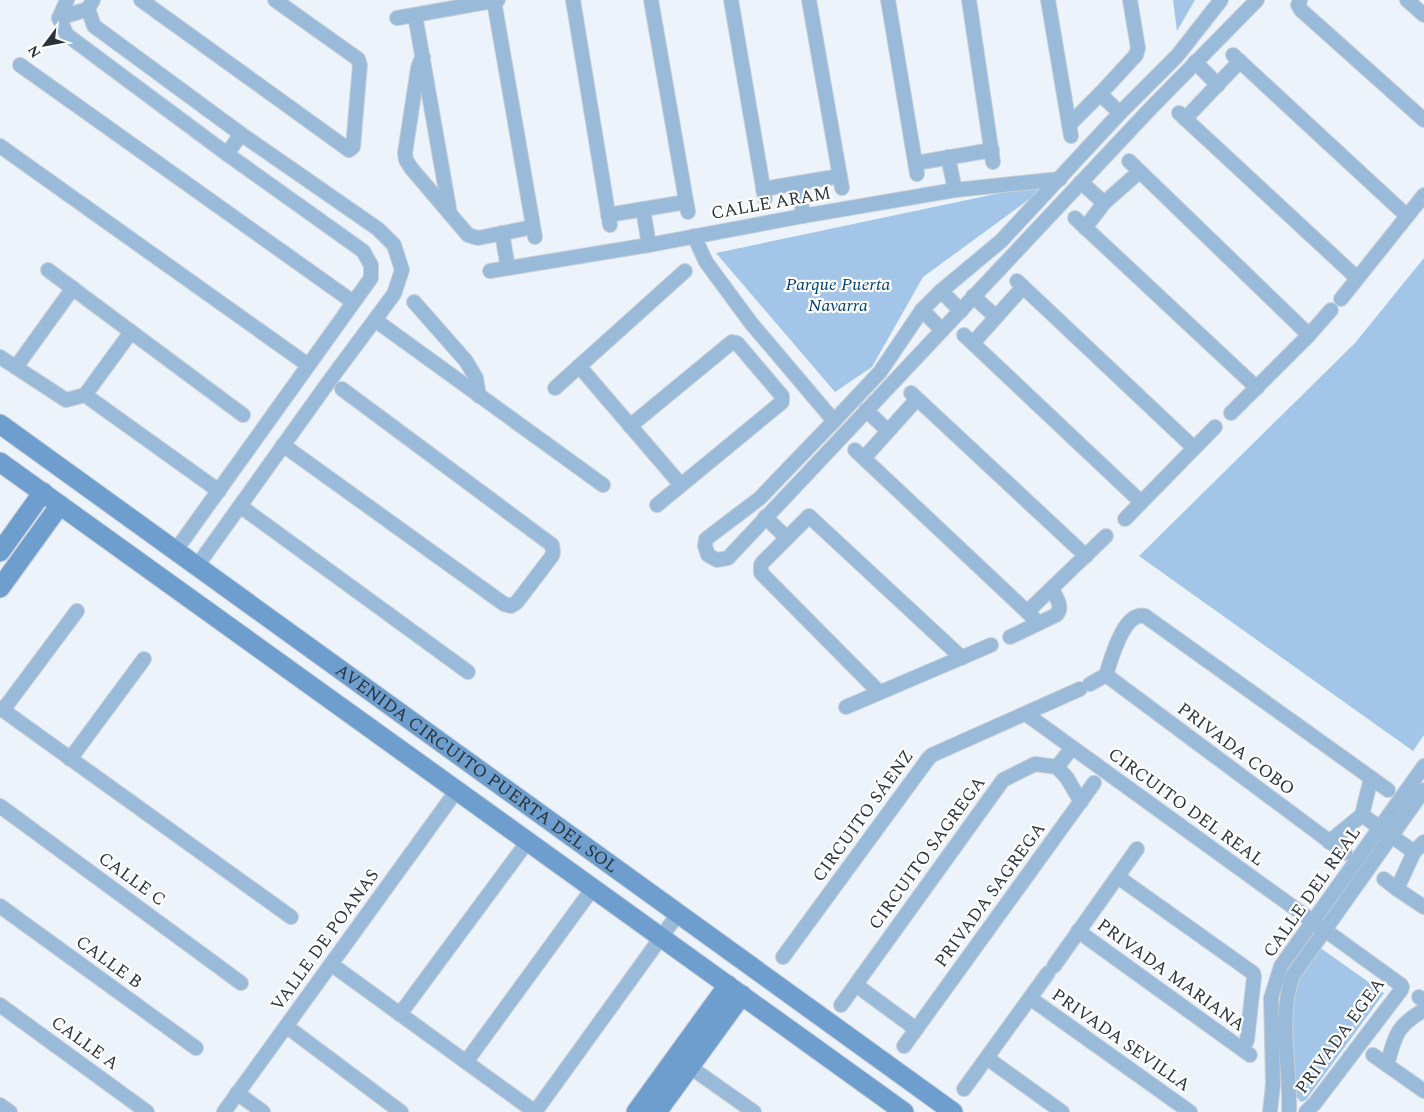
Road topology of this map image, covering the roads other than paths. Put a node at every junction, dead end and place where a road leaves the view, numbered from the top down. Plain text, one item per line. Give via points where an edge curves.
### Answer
1 (67, 0) edge
2 (140, 0) edge
3 (276, 0) edge
4 (496, 0) edge
5 (573, 0) edge
6 (652, 0) edge
7 (731, 0) edge
8 (809, 0) edge
9 (888, 0) edge
10 (969, 0) edge
11 (1048, 0) edge
12 (1130, 0) edge
13 (1221, 0) edge
14 (1257, 0) edge
15 (1300, 0) edge
16 (1408, 0) edge
17 (90, 5) edge
18 (416, 15) junction
19 (1424, 15) edge
20 (59, 18) junction
21 (397, 18) dead end
22 (423, 57) junction
23 (1195, 62) junction
24 (20, 65) dead end
25 (1218, 84) junction
26 (1100, 94) junction
27 (1120, 113) junction
28 (1424, 120) edge
29 (241, 134) junction
30 (0, 146) edge
31 (227, 154) junction
32 (948, 157) junction
33 (1129, 162) dead end
34 (1139, 172) junction
35 (1060, 179) junction
36 (1081, 182) junction
37 (799, 183) junction
38 (955, 190) junction
39 (1424, 195) edge
40 (1104, 203) junction
41 (643, 209) junction
42 (451, 215) junction
43 (803, 216) junction
44 (1407, 216) junction
45 (502, 233) junction
46 (694, 236) junction
47 (649, 245) junction
48 (508, 268) junction
49 (48, 270) dead end
50 (490, 271) dead end
51 (685, 271) dead end
52 (1357, 278) junction
53 (72, 288) junction
54 (941, 290) junction
55 (973, 296) junction
56 (1341, 299) dead end
57 (353, 302) junction
58 (414, 302) dead end
59 (922, 310) junction
60 (1331, 310) dead end
61 (961, 311) junction
62 (996, 317) junction
63 (375, 320) junction
64 (942, 330) junction
65 (131, 332) junction
66 (1309, 335) junction
67 (777, 354) junction
68 (0, 357) edge
69 (308, 365) junction
70 (580, 366) junction
71 (16, 367) junction
72 (760, 369) junction
73 (555, 388) dead end
74 (1257, 388) junction
75 (342, 389) dead end
76 (85, 395) junction
77 (479, 396) junction
78 (866, 410) junction
79 (1231, 413) dead end
80 (243, 414) dead end
81 (834, 421) junction
82 (0, 424) edge
83 (630, 426) junction
84 (1215, 427) dead end
85 (888, 432) junction
86 (283, 445) junction
87 (1194, 448) junction
88 (0, 462) edge
89 (603, 485) dead end
90 (681, 485) junction
91 (219, 491) junction
92 (43, 492) junction
93 (1141, 502) junction
94 (60, 505) junction
95 (657, 505) dead end
96 (240, 506) junction
97 (765, 517) junction
98 (1125, 519) dead end
99 (1106, 536) dead end
100 (787, 538) junction
101 (176, 550) junction
102 (0, 552) edge
103 (1086, 556) junction
104 (197, 566) junction
105 (0, 588) edge
106 (1052, 589) junction
107 (77, 610) dead end
108 (1028, 612) junction
109 (1039, 623) junction
110 (1010, 637) dead end
111 (991, 645) dead end
112 (962, 658) junction
113 (144, 659) dead end
114 (468, 672) dead end
115 (1106, 676) junction
116 (879, 692) junction
117 (846, 707) dead end
118 (1, 709) edge
119 (1026, 714) junction
120 (1072, 748) junction
121 (70, 758) junction
122 (1057, 767) junction
123 (1424, 767) edge
124 (1371, 778) junction
125 (1094, 783) dead end
126 (457, 790) junction
127 (1388, 790) dead end
128 (1424, 790) edge
129 (1080, 802) junction
130 (0, 806) edge
131 (1362, 815) junction
132 (1386, 832) junction
133 (528, 841) junction
134 (1329, 842) junction
135 (1419, 847) edge
136 (1137, 849) dead end
137 (1345, 853) dead end
138 (1118, 877) junction
139 (1384, 879) dead end
140 (593, 888) junction
141 (1397, 889) junction
142 (0, 906) edge
143 (1424, 907) edge
144 (678, 914) junction
145 (291, 917) dead end
146 (1312, 921) junction
147 (1324, 930) junction
148 (1078, 931) junction
149 (662, 938) junction
150 (782, 957) dead end
151 (331, 964) junction
152 (1051, 969) joint
153 (241, 983) dead end
154 (856, 985) junction
155 (735, 990) junction
156 (1030, 998) junction
157 (0, 1005) edge
158 (841, 1005) dead end
159 (1424, 1010) edge
160 (1385, 1012) junction
161 (400, 1014) junction
162 (1403, 1025) junction
163 (286, 1026) junction
164 (1248, 1026) junction
165 (1271, 1028) junction
166 (916, 1029) junction
167 (904, 1046) dead end
168 (196, 1048) dead end
169 (1373, 1055) dead end
170 (987, 1058) junction
171 (466, 1062) junction
172 (1387, 1065) junction
173 (690, 1066) junction
174 (964, 1089) dead end
175 (1424, 1091) edge
176 (237, 1093) junction
177 (1046, 1100) junction
178 (0, 1105) edge
179 (10, 1112) edge
180 (147, 1112) edge
181 (224, 1112) edge
182 (263, 1112) edge
183 (401, 1112) edge
184 (535, 1112) edge
185 (636, 1112) edge
186 (657, 1112) edge
187 (753, 1112) edge
188 (904, 1112) edge
189 (953, 1112) edge
190 (1038, 1112) edge
191 (1062, 1112) edge
192 (1190, 1112) edge
193 (1270, 1112) edge
194 (1289, 1112) edge
195 (1306, 1112) edge

1 - 20 street
2 - 3 street via 349,150 353,147 354,138 358,59
4 - 18 street
4 - 45 street via 534,232
5 - 41 street via 609,220
6 - 41 street via 687,207
7 - 37 street via 764,194
8 - 37 street via 841,182
9 - 32 street via 916,168
10 - 32 street via 993,156
11 - 26 street via 1070,131
12 - 26 street via 1137,52
13 - 27 street via 1177,56
14 - 23 street
15 - 28 street via 1301,10
16 - 19 street
17 - 20 street
17 - 29 street via 94,26
18 - 21 street
18 - 22 street
20 - 31 street via 67,35
22 - 42 street
22 - 42 street via 418,68 406,160
23 - 25 street
23 - 36 street
24 - 57 street
25 - 44 street via 1236,58
25 - 52 street via 1182,116
26 - 27 street
27 - 35 street
29 - 31 street
29 - 63 street via 378,229 394,245 402,270 394,294
30 - 69 street
31 - 57 street via 363,251 371,265 371,278
32 - 38 street
33 - 34 street
34 - 40 street
34 - 66 street
35 - 38 street, CALLE ARAM
35 - 54 street via 1002,241
36 - 40 street
36 - 55 street
37 - 43 street
38 - 43 street, CALLE ARAM
39 - 44 street
40 - 74 street via 1080,223
41 - 47 street
42 - 45 street via 473,238
43 - 46 street, CALLE ARAM
44 - 52 street
45 - 48 street
46 - 47 street, CALLE ARAM
46 - 67 street via 706,262
47 - 48 street, CALLE ARAM
48 - 50 street, CALLE ARAM
49 - 53 street
51 - 70 street
52 - 56 street
53 - 65 street
53 - 71 street
54 - 59 street
54 - 61 street
55 - 61 street
55 - 62 street
57 - 69 street
58 - 77 street via 466,361 476,378
59 - 64 street
59 - 81 street via 880,372
60 - 66 street
61 - 64 street
62 - 87 street via 1020,284
62 - 93 street via 968,339
63 - 77 street
63 - 86 street
64 - 78 street
65 - 76 street
65 - 80 street
66 - 74 street
67 - 72 street
67 - 81 street
68 - 71 street
69 - 91 street
70 - 73 street
70 - 83 street
71 - 76 street via 66,400
72 - 83 street via 737,343 732,342
72 - 90 street via 782,396 782,402
74 - 79 street
75 - 86 street via 552,545 552,556 517,602 511,606 504,604
76 - 91 street
77 - 89 street
78 - 85 street
78 - 97 street
81 - 97 street via 760,498 706,539 708,555 717,560 728,558
82 - 101 street, AVENIDA CIRCUITO PUERTA DEL SOL
83 - 90 street
84 - 87 street
85 - 103 street via 914,396
85 - 108 street via 859,454
86 - 96 street
87 - 93 street
88 - 92 street, AVENIDA CIRCUITO PUERTA DEL SOL
90 - 95 street
91 - 101 street
92 - 94 street, AVENIDA CIRCUITO PUERTA DEL SOL
92 - 102 street
93 - 98 street
94 - 105 street
94 - 126 street, AVENIDA CIRCUITO PUERTA DEL SOL
96 - 104 street
96 - 114 street
97 - 100 street
99 - 103 street
100 - 112 street via 809,516
100 - 116 street via 763,562 761,573
101 - 104 street, AVENIDA CIRCUITO PUERTA DEL SOL
103 - 106 street
104 - 144 street, AVENIDA CIRCUITO PUERTA DEL SOL
106 - 108 street
106 - 109 street via 1060,611
107 - 118 street
108 - 109 street
109 - 110 street
111 - 112 street
112 - 116 street
113 - 121 street
115 - 119 street, CIRCUITO SÁENZ
115 - 124 street via 1123,628 1136,616 1145,616
115 - 134 street, PRIVADA COBO
116 - 117 street
118 - 121 street
119 - 120 street, CIRCUITO DEL REAL
119 - 150 street, CIRCUITO SÁENZ via 932,755
120 - 122 street
120 - 146 street, CIRCUITO DEL REAL
121 - 145 street
122 - 129 street
122 - 154 street, CIRCUITO SAGREGA via 1035,764 1004,780
123 - 132 street, CALLE DEL REAL
124 - 127 street
124 - 131 street
125 - 129 street, PRIVADA SAGREGA
126 - 133 street, AVENIDA CIRCUITO PUERTA DEL SOL
126 - 151 street, VALLE DE POANAS
128 - 132 street, CALLE DEL REAL
129 - 166 street, PRIVADA SAGREGA
130 - 153 street, CALLE C
131 - 132 street
131 - 134 street
132 - 135 street
132 - 146 street, CALLE DEL REAL
132 - 147 street, CALLE DEL REAL
133 - 140 street, AVENIDA CIRCUITO PUERTA DEL SOL
133 - 161 street
134 - 137 street, PRIVADA COBO
135 - 141 street
136 - 138 street, PRIVADA MARIANA
138 - 148 street, PRIVADA MARIANA
138 - 164 street, PRIVADA MARIANA via 1253,973
139 - 141 street
140 - 149 street, AVENIDA CIRCUITO PUERTA DEL SOL
140 - 171 street
141 - 143 street
142 - 168 street, CALLE B
144 - 149 street
144 - 189 street, AVENIDA CIRCUITO PUERTA DEL SOL
146 - 147 street, CIRCUITO DEL REAL
146 - 165 street, CALLE DEL REAL via 1281,966 1271,998
147 - 160 street, PRIVADA EGEA via 1401,985 1401,990
147 - 194 street, CALLE DEL REAL via 1293,975 1287,992 1284,1011
148 - 152 street, PRIVADA MARIANA
148 - 164 street, PRIVADA MARIANA via 1246,1052
149 - 155 street, AVENIDA CIRCUITO PUERTA DEL SOL
149 - 184 street
151 - 161 street
151 - 163 street, VALLE DE POANAS
152 - 156 street, PRIVADA SEVILLA
154 - 158 street, CIRCUITO SAGREGA
154 - 166 street
155 - 173 street
155 - 185 street
155 - 188 street, AVENIDA CIRCUITO PUERTA DEL SOL
156 - 170 street, PRIVADA SEVILLA
156 - 192 street, PRIVADA SEVILLA
157 - 180 street, CALLE A
159 - 162 street
160 - 162 street
160 - 195 street, PRIVADA EGEA
161 - 171 street
162 - 172 street via 1394,1038
163 - 176 street, VALLE DE POANAS
163 - 183 street
164 - 165 street, PRIVADA MARIANA
165 - 193 street, CALLE DEL REAL via 1273,1084
166 - 167 street, PRIVADA SAGREGA
169 - 172 street
170 - 174 street, PRIVADA SEVILLA
170 - 177 street
171 - 184 street
172 - 175 street
173 - 186 street
173 - 187 street
176 - 181 street, VALLE DE POANAS
176 - 182 street
177 - 190 street
177 - 191 street
178 - 179 street

